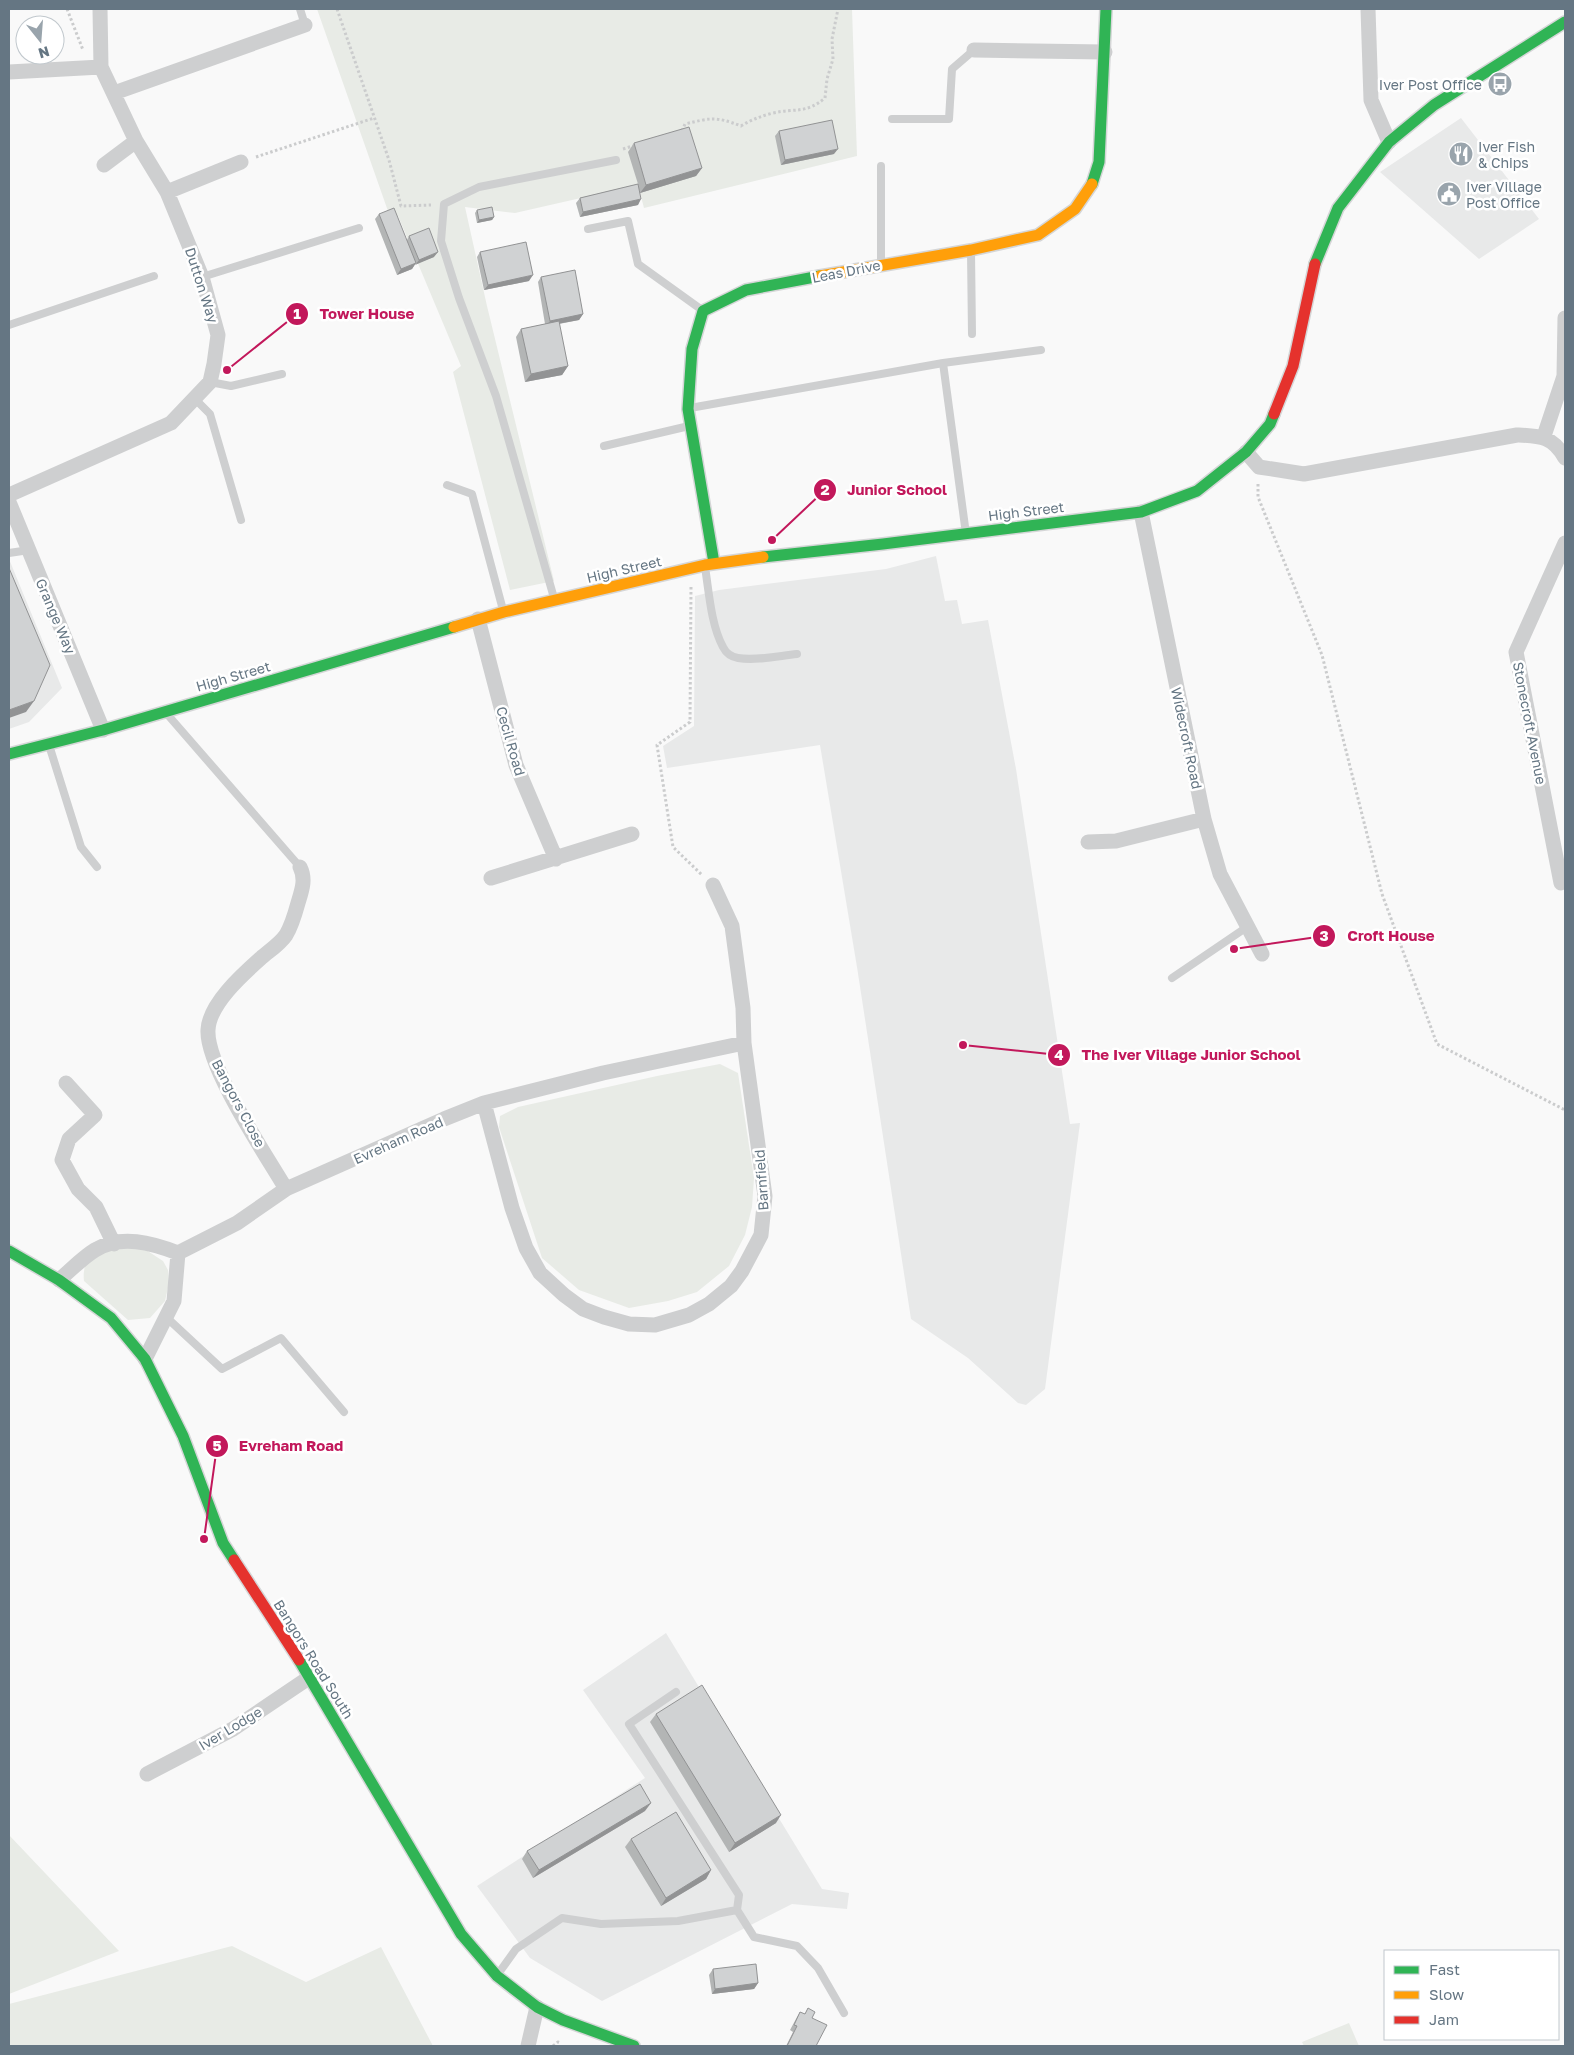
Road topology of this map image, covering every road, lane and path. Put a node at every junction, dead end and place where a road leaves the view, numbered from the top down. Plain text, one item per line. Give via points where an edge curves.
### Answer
1 (67, 9) edge
2 (100, 9) edge
3 (300, 9) edge
4 (337, 9) edge
5 (838, 9) edge
6 (1106, 9) edge
7 (1368, 9) edge
8 (1565, 22) edge
9 (305, 25) joint
10 (974, 50) joint
11 (1105, 52) junction
12 (95, 67) junction
13 (9, 72) edge
14 (114, 93) junction
15 (374, 118) junction
16 (892, 119) dead end
17 (673, 134) edge
18 (136, 140) junction
19 (1389, 142) junction
20 (640, 144) edge
21 (623, 149) dead end
22 (616, 160) dead end
23 (241, 162) joint
24 (104, 165) dead end
25 (881, 166) dead end
26 (167, 192) junction
27 (444, 204) junction
28 (359, 228) dead end
29 (588, 229) dead end
30 (970, 250) junction
31 (881, 264) junction
32 (154, 276) dead end
33 (202, 277) junction
34 (703, 311) junction
35 (1565, 318) edge
36 (9, 325) edge
37 (972, 334) dead end
38 (1040, 350) dead end
39 (943, 364) junction
40 (282, 374) dead end
41 (210, 382) junction
42 (195, 400) junction
43 (688, 408) junction
44 (691, 425) junction
45 (1544, 436) junction
46 (604, 446) dead end
47 (1246, 452) junction
48 (1565, 458) edge
49 (447, 485) dead end
50 (9, 495) edge
51 (1258, 497) dead end
52 (9, 502) edge
53 (1140, 512) junction
54 (241, 520) dead end
55 (966, 534) junction
56 (1565, 543) edge
57 (29, 550) junction
58 (9, 553) edge
59 (710, 564) junction
60 (692, 594) dead end
61 (555, 600) junction
62 (504, 612) junction
63 (478, 619) junction
64 (797, 654) dead end
65 (165, 711) junction
66 (103, 730) junction
67 (49, 743) junction
68 (9, 754) edge
69 (1204, 819) junction
70 (632, 834) dead end
71 (1088, 842) dead end
72 (556, 858) junction
73 (688, 863) dead end
74 (96, 867) dead end
75 (300, 867) joint
76 (491, 878) dead end
77 (1561, 883) dead end
78 (714, 885) dead end
79 (1247, 927) junction
80 (1262, 954) dead end
81 (1172, 978) dead end
82 (744, 1044) junction
83 (66, 1083) dead end
84 (484, 1104) junction
85 (1565, 1110) edge
86 (286, 1189) junction
87 (114, 1244) junction
88 (9, 1251) edge
89 (178, 1253) junction
90 (59, 1280) junction
91 (166, 1317) junction
92 (146, 1359) junction
93 (344, 1412) dead end
94 (310, 1677) junction
95 (676, 1692) dead end
96 (147, 1774) dead end
97 (737, 1910) junction
98 (497, 1976) junction
99 (537, 2007) junction
100 (844, 2012) dead end
101 (565, 2044) dead end
102 (528, 2046) edge
103 (553, 2046) edge
104 (634, 2046) edge

1 - 12 path
2 - 12 street
3 - 9 lane
4 - 15 path
5 - 17 path via 825,98 814,108 774,113 741,126 713,118 685,124 681,132
6 - 11 street, Leas Drive
7 - 19 street via 1371,100
8 - 19 street, High Street via 1434,105
9 - 14 street
10 - 11 street
10 - 16 lane via 952,69 949,119
11 - 30 street, Leas Drive via 1099,162 1091,186 1075,209 1038,235
12 - 13 street
12 - 14 street, Dutton Way
14 - 18 street, Dutton Way
15 - 23 path
15 - 27 path via 401,206
18 - 24 street
18 - 26 street, Dutton Way
19 - 47 street, High Street via 1338,208 1316,260 1293,366 1270,424
20 - 21 path
22 - 27 lane via 479,187
23 - 26 street
25 - 31 lane
26 - 33 street, Dutton Way
27 - 61 lane via 441,241 458,298 496,396
28 - 33 lane
29 - 34 lane via 628,221 638,264
30 - 31 street, Leas Drive
30 - 37 lane
31 - 34 street, Leas Drive via 746,290
32 - 36 lane
33 - 41 street, Dutton Way via 218,335
34 - 43 street via 692,349
35 - 45 street via 1564,376
38 - 39 lane
39 - 43 lane
39 - 55 lane
40 - 41 lane via 231,386
41 - 42 street
42 - 50 street via 171,423
42 - 54 lane via 210,414
43 - 44 street
44 - 46 lane
44 - 59 street
45 - 47 street via 1517,435 1304,474 1259,467
45 - 48 street via 1560,449
47 - 53 street, High Street via 1197,491
49 - 62 lane via 472,494
51 - 85 path via 1322,655 1382,894 1437,1044
52 - 57 street, Grange Way
53 - 55 street, High Street
53 - 69 street, Widecroft Road
55 - 59 street, High Street
56 - 77 street, Stonecroft Avenue via 1516,652
57 - 58 lane
57 - 66 street, Grange Way
59 - 61 street, High Street
59 - 64 lane via 713,615 723,648 737,658
60 - 73 path via 690,722 657,745 673,847
61 - 62 street, High Street
62 - 63 street, High Street
63 - 65 street, High Street
63 - 72 street, Cecil Road via 516,765
65 - 66 street, High Street
65 - 75 lane
66 - 67 street, High Street
67 - 68 street, High Street
67 - 74 lane via 81,847
69 - 71 street via 1116,841
69 - 79 street, Widecroft Road via 1220,874
70 - 72 street
72 - 76 street
75 - 86 street, Bangors Close via 304,876 302,891 285,936 225,995 213,1012 208,1029 210,1046 231,1094
78 - 82 street, Barnfield via 732,926 743,1008
79 - 80 street, Widecroft Road
79 - 81 lane
82 - 84 street, Evreham Road via 603,1073
82 - 84 street, Barnfield via 765,1196 761,1236 731,1286 689,1315 655,1324 629,1324 583,1309 540,1273 526,1248 512,1208
83 - 87 street via 95,1115 69,1139 62,1160 78,1189 96,1207
84 - 86 street, Evreham Road
86 - 89 street, Evreham Road via 237,1223
87 - 89 street via 125,1240 156,1244
87 - 90 street via 96,1249
88 - 90 street, Bangors Road South
89 - 91 street via 174,1301
90 - 92 street, Bangors Road South via 111,1318
91 - 92 street
91 - 93 lane via 222,1369 281,1338
92 - 94 street, Bangors Road South via 183,1436 222,1543
94 - 96 street, Iver Lodge via 233,1729
94 - 98 street, Bangors Road South via 461,1934
95 - 97 lane via 629,1724 739,1896
97 - 98 lane via 668,1921 601,1924 562,1918 516,1949
97 - 100 lane via 754,1938 797,1946 818,1968
98 - 99 street, Bangors Road South
99 - 102 street
99 - 104 street, Bangors Road South
101 - 103 path via 558,2042

